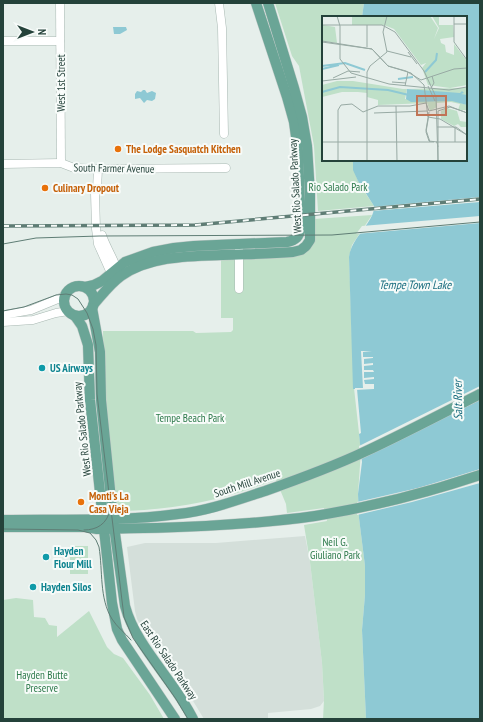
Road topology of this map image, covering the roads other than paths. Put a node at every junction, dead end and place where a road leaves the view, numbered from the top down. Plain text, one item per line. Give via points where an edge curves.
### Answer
1 (60, 3) edge
2 (219, 3) edge
3 (256, 3) edge
4 (268, 3) edge
5 (3, 41) edge
6 (60, 41) junction
7 (224, 134) dead end
8 (61, 163) junction
9 (3, 164) edge
10 (226, 168) dead end
11 (98, 169) junction
12 (239, 249) junction
13 (114, 270) junction
14 (85, 287) junction
15 (108, 287) junction
16 (239, 289) dead end
17 (65, 296) junction
18 (95, 304) junction
19 (71, 314) junction
20 (3, 315) edge
21 (3, 322) edge
22 (480, 394) edge
23 (92, 413) junction
24 (107, 449) junction
25 (480, 475) edge
26 (3, 520) edge
27 (109, 524) junction
28 (3, 527) edge
29 (176, 719) edge
30 (193, 719) edge

1 - 6 street, West 1st Street
2 - 7 street via 222,28
3 - 12 main road, West Rio Salado Parkway via 294,122 301,228 299,236 291,242
4 - 12 main road, West Rio Salado Parkway via 294,88 304,131 309,172 310,240 298,251
5 - 6 street
6 - 8 street, West 1st Street
8 - 9 street, South Farmer Avenue
8 - 11 street, South Farmer Avenue via 74,168
10 - 11 street, South Farmer Avenue
11 - 13 street via 95,193 96,232 98,244
12 - 13 main road, West Rio Salado Parkway via 166,249 135,258
12 - 15 main road, West Rio Salado Parkway via 159,260 130,271
12 - 16 street
13 - 14 main road, West Rio Salado Parkway via 98,283
13 - 15 street via 118,271 117,275
14 - 17 main road via 72,288
14 - 18 main road via 93,294
15 - 18 main road, West Rio Salado Parkway
17 - 19 main road via 65,304
17 - 20 street via 31,310
18 - 19 main road via 87,313
18 - 24 main road, West Rio Salado Parkway via 98,307 102,340 101,400
19 - 21 street via 56,313 33,320
19 - 23 main road, West Rio Salado Parkway via 82,326 87,339 88,384
22 - 27 main road, South Mill Avenue via 363,452 278,486 221,505
23 - 24 main road via 97,417 100,442
23 - 27 main road, West Rio Salado Parkway
24 - 27 main road, West Rio Salado Parkway
25 - 27 main road, South Mill Avenue via 418,494 315,516 188,527
26 - 27 main road, South Mill Avenue
27 - 28 main road, South Mill Avenue via 97,529
27 - 29 main road via 112,603 117,629 127,649
27 - 30 main road, East Rio Salado Parkway via 131,624

